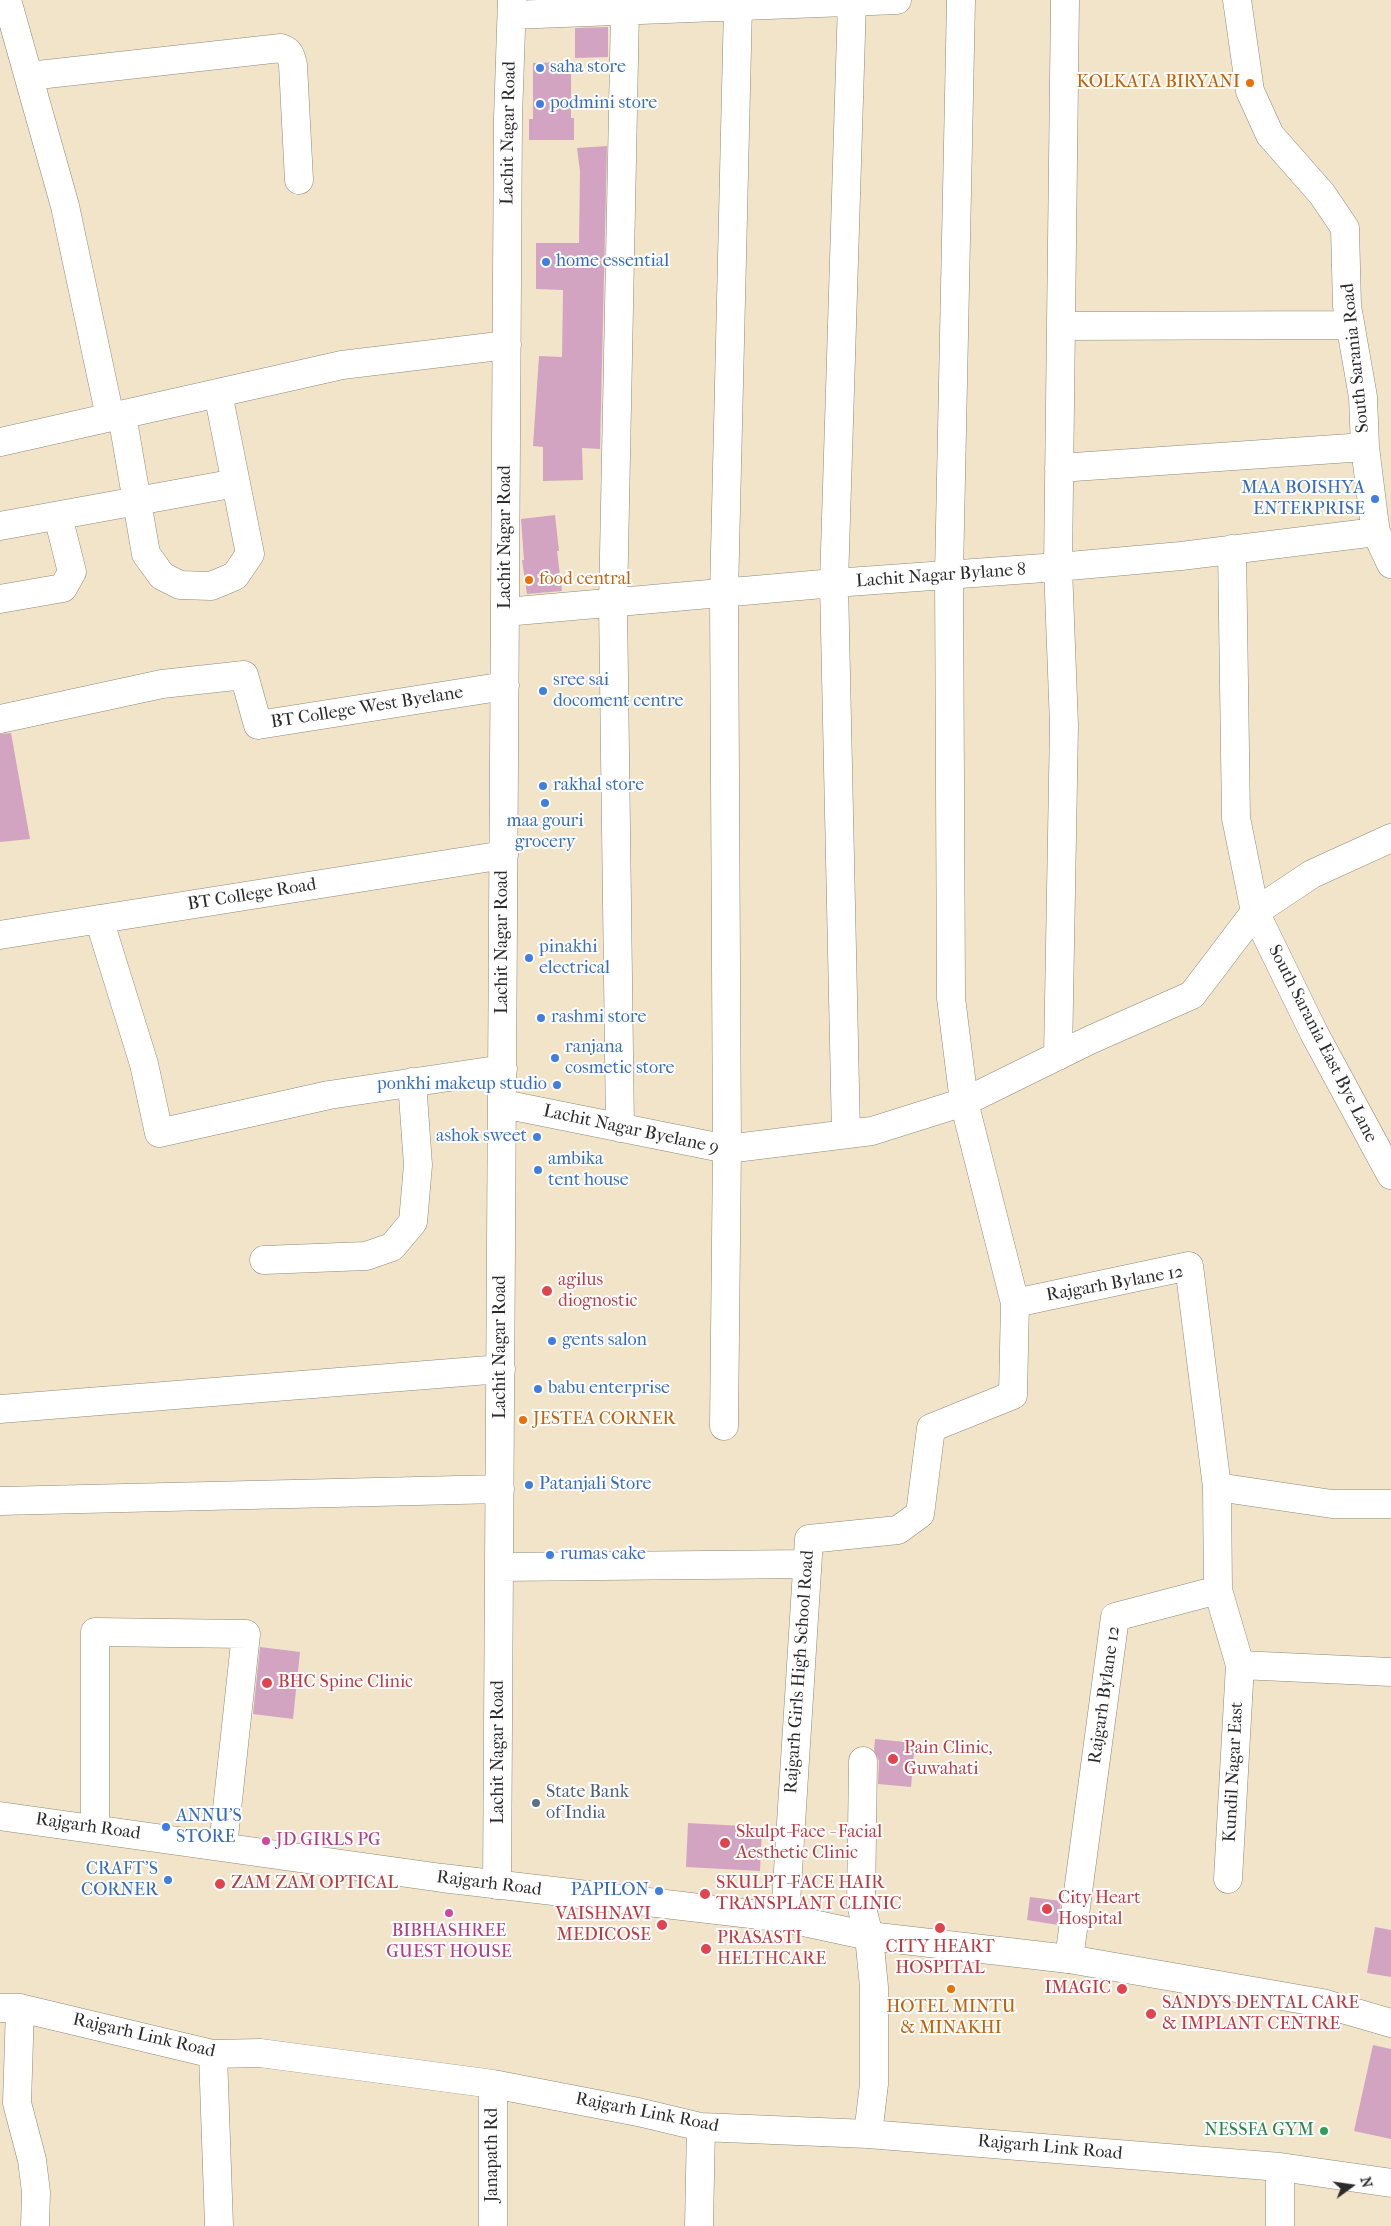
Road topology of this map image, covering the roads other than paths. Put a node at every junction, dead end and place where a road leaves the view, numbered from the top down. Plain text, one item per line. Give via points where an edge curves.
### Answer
1 (7, 0) edge
2 (896, 0) edge
3 (961, 0) edge
4 (1065, 0) edge
5 (1237, 0) edge
6 (852, 2) junction
7 (738, 6) junction
8 (512, 7) edge
9 (625, 10) junction
10 (29, 76) junction
11 (299, 180) dead end
12 (1350, 325) junction
13 (1061, 326) junction
14 (507, 345) junction
15 (218, 393) junction
16 (116, 416) junction
17 (0, 442) edge
18 (1366, 447) junction
19 (1060, 468) junction
20 (236, 483) junction
21 (137, 503) junction
22 (58, 516) junction
23 (1380, 523) edge
24 (0, 526) edge
25 (1232, 549) junction
26 (1391, 564) edge
27 (1058, 567) junction
28 (949, 574) junction
29 (834, 584) junction
30 (724, 594) junction
31 (0, 599) edge
32 (613, 604) junction
33 (505, 612) junction
34 (505, 686) junction
35 (0, 719) edge
36 (1391, 838) edge
37 (504, 855) junction
38 (1255, 912) junction
39 (99, 919) junction
40 (0, 935) edge
41 (1058, 1056) junction
42 (503, 1069) junction
43 (412, 1082) junction
44 (964, 1102) junction
45 (503, 1104) junction
46 (620, 1128) junction
47 (846, 1134) junction
48 (727, 1149) junction
49 (1391, 1176) edge
50 (264, 1260) dead end
51 (1015, 1303) junction
52 (501, 1369) junction
53 (0, 1409) edge
54 (724, 1426) dead end
55 (1217, 1487) junction
56 (500, 1489) junction
57 (0, 1501) edge
58 (1391, 1504) edge
59 (807, 1564) junction
60 (500, 1567) junction
61 (1218, 1590) junction
62 (1240, 1665) junction
63 (1391, 1672) edge
64 (863, 1761) dead end
65 (0, 1816) edge
66 (95, 1828) junction
67 (223, 1846) junction
68 (1228, 1879) dead end
69 (497, 1885) junction
70 (785, 1918) junction
71 (868, 1936) junction
72 (1068, 1959) junction
73 (10, 2008) edge
74 (1391, 2023) edge
75 (213, 2054) junction
76 (493, 2084) junction
77 (701, 2127) junction
78 (868, 2134) junction
79 (1280, 2167) junction
80 (1391, 2183) edge
81 (35, 2226) edge
82 (219, 2226) edge
83 (494, 2226) edge
84 (700, 2226) edge
85 (1280, 2226) edge

1 - 10 street
2 - 6 street
3 - 28 street
4 - 13 street
5 - 12 street, South Sarania Road via 1250,91 1270,135 1322,194 1345,228
6 - 7 street
6 - 29 street
7 - 9 street
7 - 30 street
8 - 9 street
8 - 14 street, Lachit Nagar Road
9 - 32 street
10 - 11 street via 286,49 293,65
10 - 16 street via 65,206
12 - 13 street
12 - 18 street, South Sarania Road via 1363,397
13 - 19 street
14 - 15 street via 342,365
14 - 33 street, Lachit Nagar Road
15 - 16 street
15 - 20 street
16 - 17 street
16 - 21 street
18 - 19 street
18 - 23 street, South Sarania Road
19 - 27 street
20 - 21 street
20 - 21 street via 250,554 235,576 211,586 180,585 162,576 146,554
21 - 22 street
22 - 24 street
22 - 31 street via 72,572 63,588
23 - 25 street, Lachit Nagar Bylane 8
23 - 26 street, South Sarania Road
25 - 27 street, Lachit Nagar Bylane 8
25 - 38 street, South Sarania East Bye Lane via 1236,818
27 - 28 street, Lachit Nagar Bylane 8
27 - 41 street via 1064,725
28 - 29 street, Lachit Nagar Bylane 8
28 - 44 street via 951,998
29 - 30 street, Lachit Nagar Bylane 8
29 - 47 street
30 - 32 street, Lachit Nagar Bylane 8
30 - 48 street
32 - 33 street, Lachit Nagar Bylane 8
32 - 46 street
33 - 34 street, Lachit Nagar Road
34 - 35 street, BT College West Byelane via 258,725 244,675 162,684
34 - 37 street, Lachit Nagar Road
36 - 38 street via 1312,874
37 - 39 street, BT College Road
37 - 42 street, Lachit Nagar Road
38 - 41 street via 1192,995
38 - 49 street, South Sarania East Bye Lane via 1314,1033
39 - 40 street, BT College Road
39 - 43 street via 144,1064 159,1133 329,1095
41 - 44 street
42 - 43 street
42 - 45 street, Lachit Nagar Road
43 - 50 street via 418,1165 413,1222 392,1247 366,1256
44 - 47 street, Lachit Nagar Byelane 9 via 872,1131
44 - 51 street
45 - 46 street, Lachit Nagar Byelane 9
45 - 52 street, Lachit Nagar Road
46 - 48 street, Lachit Nagar Byelane 9
47 - 48 street, Lachit Nagar Byelane 9
48 - 54 street
51 - 55 street, Rajgarh Bylane 12 via 1189,1266
51 - 59 street, Rajgarh Girls High School Road via 1013,1395 930,1428 920,1514 898,1530 809,1539
52 - 53 street
52 - 56 street, Lachit Nagar Road
55 - 58 street via 1332,1504
55 - 61 street, Rajgarh Bylane 12
56 - 57 street
56 - 60 street, Lachit Nagar Road
59 - 60 street
59 - 70 street, Rajgarh Girls High School Road
60 - 69 street, Lachit Nagar Road
61 - 62 street, Kundil Nagar East
61 - 72 street, Rajgarh Bylane 12 via 1115,1617
62 - 63 street
62 - 68 street, Kundil Nagar East
64 - 71 street via 861,1904
65 - 66 street, Rajgarh Road
66 - 67 street, Rajgarh Road
66 - 67 street via 95,1632 246,1634
67 - 69 street, Rajgarh Road
69 - 70 street, Rajgarh Road
70 - 71 street, Rajgarh Road
71 - 72 street, Rajgarh Road
71 - 78 street via 874,1987 874,2084
72 - 74 street, Rajgarh Road via 1322,2004
73 - 75 street, Rajgarh Link Road
73 - 81 street via 18,2102 36,2192
75 - 76 street, Rajgarh Link Road via 260,2053
75 - 82 street
76 - 77 street, Rajgarh Link Road
76 - 83 street, Janapath Rd
77 - 78 street, Rajgarh Link Road
77 - 84 street
78 - 79 street, Rajgarh Link Road
79 - 80 street, Rajgarh Link Road
79 - 85 street

